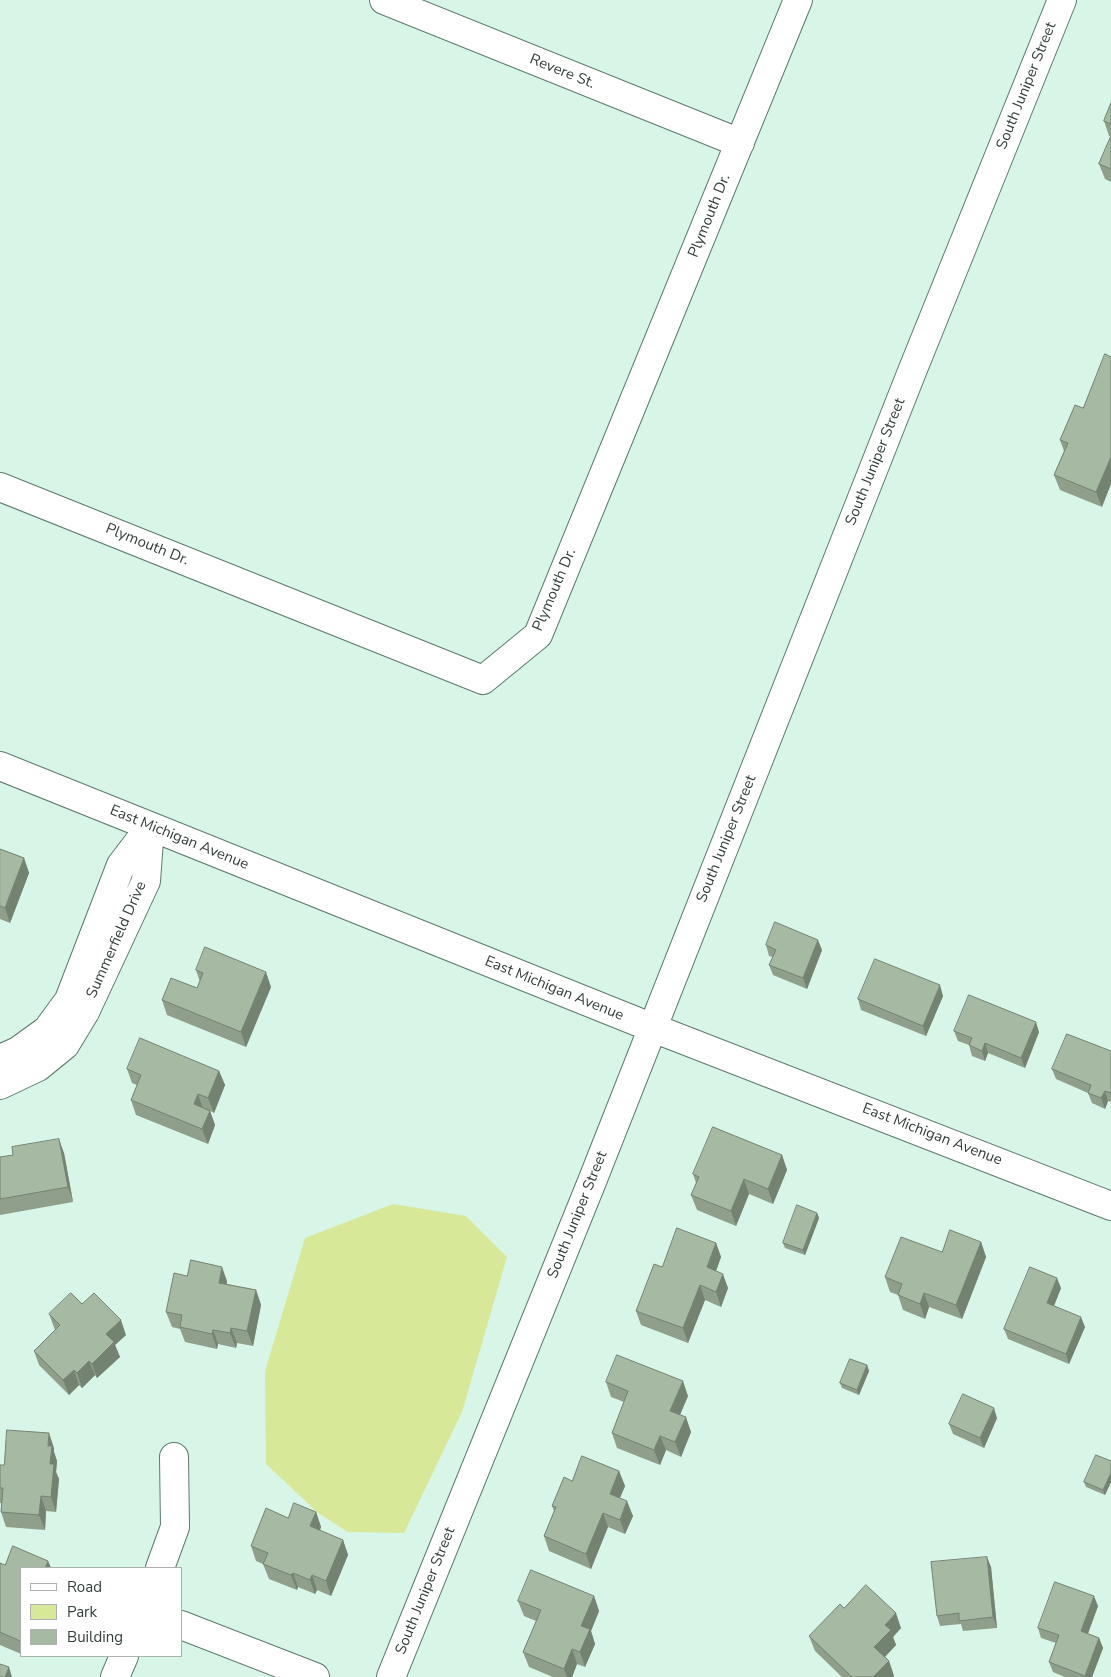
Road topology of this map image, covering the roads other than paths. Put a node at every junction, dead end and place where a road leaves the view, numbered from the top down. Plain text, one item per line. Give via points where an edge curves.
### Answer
1 (384, 0) edge
2 (798, 0) edge
3 (1062, 0) edge
4 (740, 143) junction
5 (0, 487) edge
6 (0, 766) edge
7 (150, 827) junction
8 (652, 1028) junction
9 (0, 1059) edge
10 (0, 1084) edge
11 (1111, 1206) edge
12 (174, 1457) dead end
13 (160, 1567) edge
14 (182, 1625) edge
15 (124, 1657) edge
16 (115, 1677) edge
17 (315, 1677) edge
18 (391, 1677) edge

1 - 4 street, Revere St.
2 - 4 street, Plymouth Dr.
3 - 8 street, South Juniper Street
4 - 5 street, Plymouth Dr. via 538,635 483,680
6 - 7 street, East Michigan Avenue
7 - 8 street, East Michigan Avenue
7 - 9 street, Summerfield Drive via 121,865 69,1000 47,1030 18,1051
7 - 10 street, Summerfield Drive via 146,881 85,1012 65,1045 38,1067
8 - 11 street, East Michigan Avenue
8 - 18 street, South Juniper Street
12 - 13 street via 175,1528
14 - 17 street
15 - 16 street

